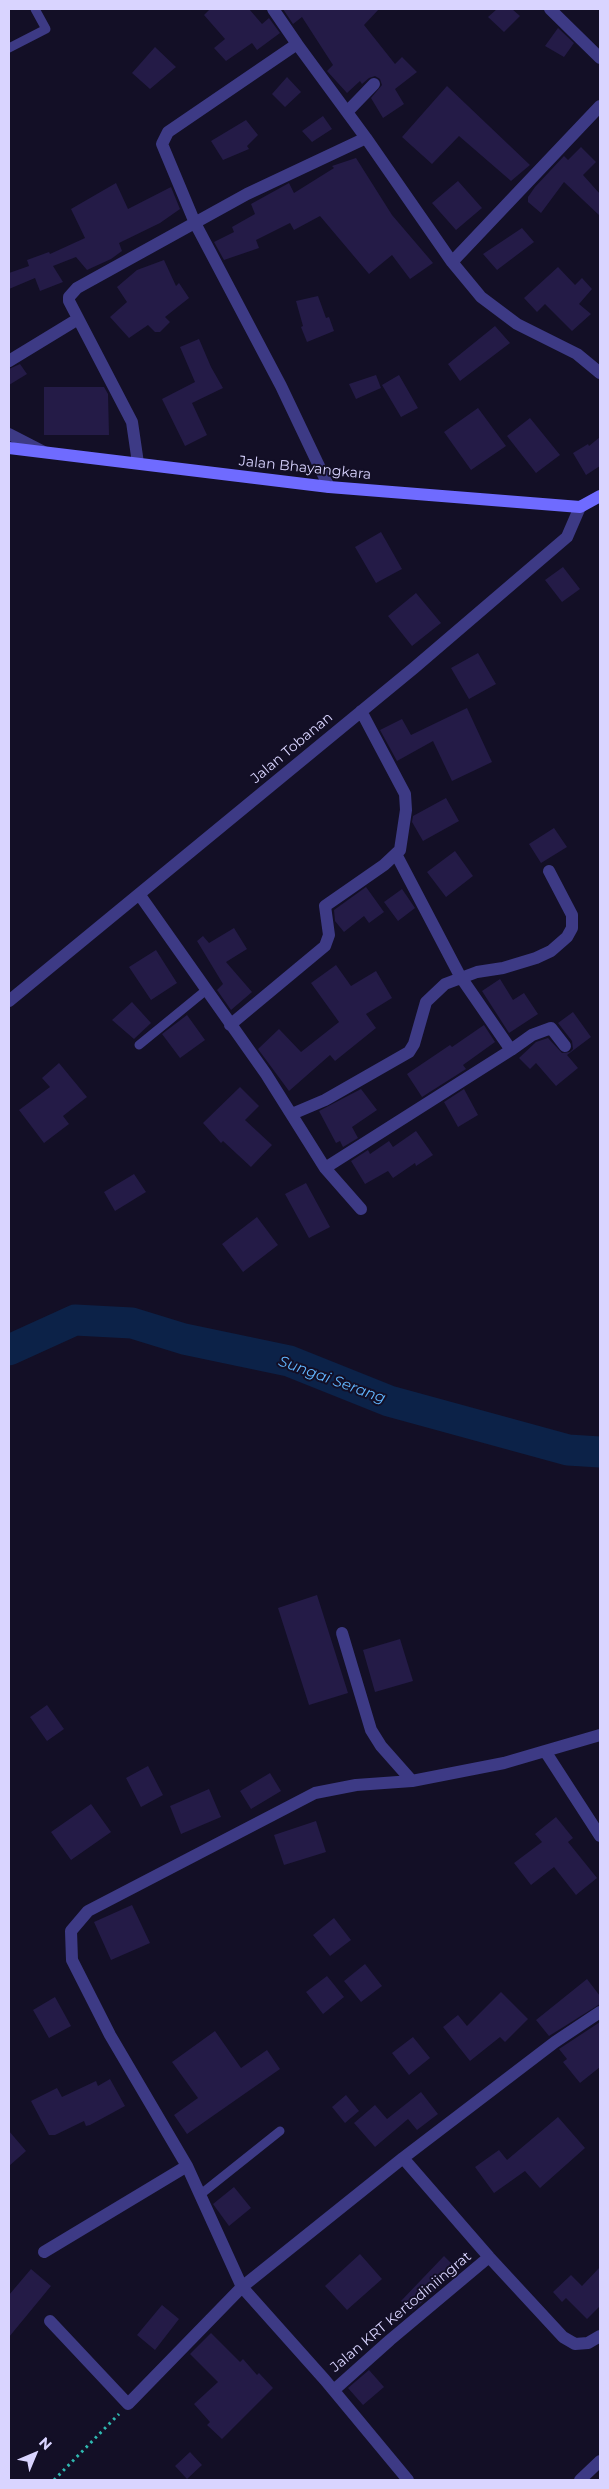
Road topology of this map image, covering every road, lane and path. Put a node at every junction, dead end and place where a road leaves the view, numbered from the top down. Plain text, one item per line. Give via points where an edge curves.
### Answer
1 (35, 9) edge
2 (273, 9) edge
3 (550, 9) edge
4 (297, 44) junction
5 (9, 48) edge
6 (600, 58) edge
7 (374, 84) dead end
8 (600, 106) edge
9 (347, 112) junction
10 (366, 138) junction
11 (195, 223) junction
12 (452, 262) junction
13 (78, 318) junction
14 (9, 361) edge
15 (600, 374) edge
16 (9, 434) edge
17 (9, 448) edge
18 (46, 453) junction
19 (138, 463) junction
20 (329, 487) junction
21 (600, 496) edge
22 (580, 507) junction
23 (361, 710) junction
24 (396, 854) junction
25 (549, 871) dead end
26 (139, 894) junction
27 (460, 976) junction
28 (205, 991) junction
29 (9, 1001) edge
30 (230, 1025) junction
31 (139, 1045) dead end
32 (565, 1046) dead end
33 (511, 1050) junction
34 (292, 1114) junction
35 (325, 1168) junction
36 (362, 1209) dead end
37 (342, 1633) dead end
38 (600, 1735) edge
39 (545, 1751) junction
40 (412, 1781) junction
41 (600, 1836) edge
42 (600, 2012) edge
43 (280, 2131) dead end
44 (403, 2158) junction
45 (187, 2166) junction
46 (201, 2194) junction
47 (44, 2252) dead end
48 (489, 2258) junction
49 (242, 2287) junction
50 (50, 2321) dead end
51 (600, 2336) edge
52 (334, 2390) junction
53 (128, 2404) junction
54 (600, 2461) edge
55 (54, 2480) edge
56 (408, 2480) edge
57 (580, 2480) edge

1 - 5 lane via 46,29
2 - 4 street
3 - 6 street
4 - 9 street
4 - 11 street via 163,138 163,150
7 - 9 street
8 - 12 street
9 - 10 street
10 - 11 street via 247,194
10 - 12 street
11 - 13 street via 77,288 68,301
11 - 20 street via 281,386
12 - 15 street via 481,297 500,312 577,354
13 - 14 street
13 - 19 street via 132,422
16 - 18 street, Jalan Bhayangkara
17 - 18 main road
18 - 19 main road, Jalan Bhayangkara
19 - 20 main road, Jalan Bhayangkara
20 - 22 main road, Jalan Bhayangkara
21 - 22 main road
22 - 23 street, Jalan Tobanan via 567,537
23 - 24 street via 404,794 406,810 402,841
23 - 26 street, Jalan Tobanan
24 - 27 street
24 - 30 street via 384,866 325,906 329,935 325,946
25 - 27 street via 572,915 572,928 567,937 536,958
26 - 28 street
26 - 29 street, Jalan Tobanan
27 - 33 street
27 - 34 street via 445,984 426,1002 410,1052 325,1100
28 - 30 street
28 - 31 lane
30 - 34 street
32 - 33 street via 551,1028 532,1035
33 - 35 street
34 - 35 street
35 - 36 street
37 - 40 street via 371,1730
38 - 39 street
39 - 40 street
39 - 41 street
40 - 45 street via 356,1785 315,1793 88,1911 71,1931 72,1960 110,2036
42 - 44 street via 555,2042
43 - 46 lane
44 - 48 street
44 - 49 street
45 - 46 street
45 - 47 street
46 - 49 street
48 - 51 street via 563,2337 575,2344 588,2343
48 - 52 street, Jalan KRT Kertodiniingrat
49 - 52 street
49 - 53 street
50 - 53 street
52 - 56 street
53 - 55 path
54 - 57 street

